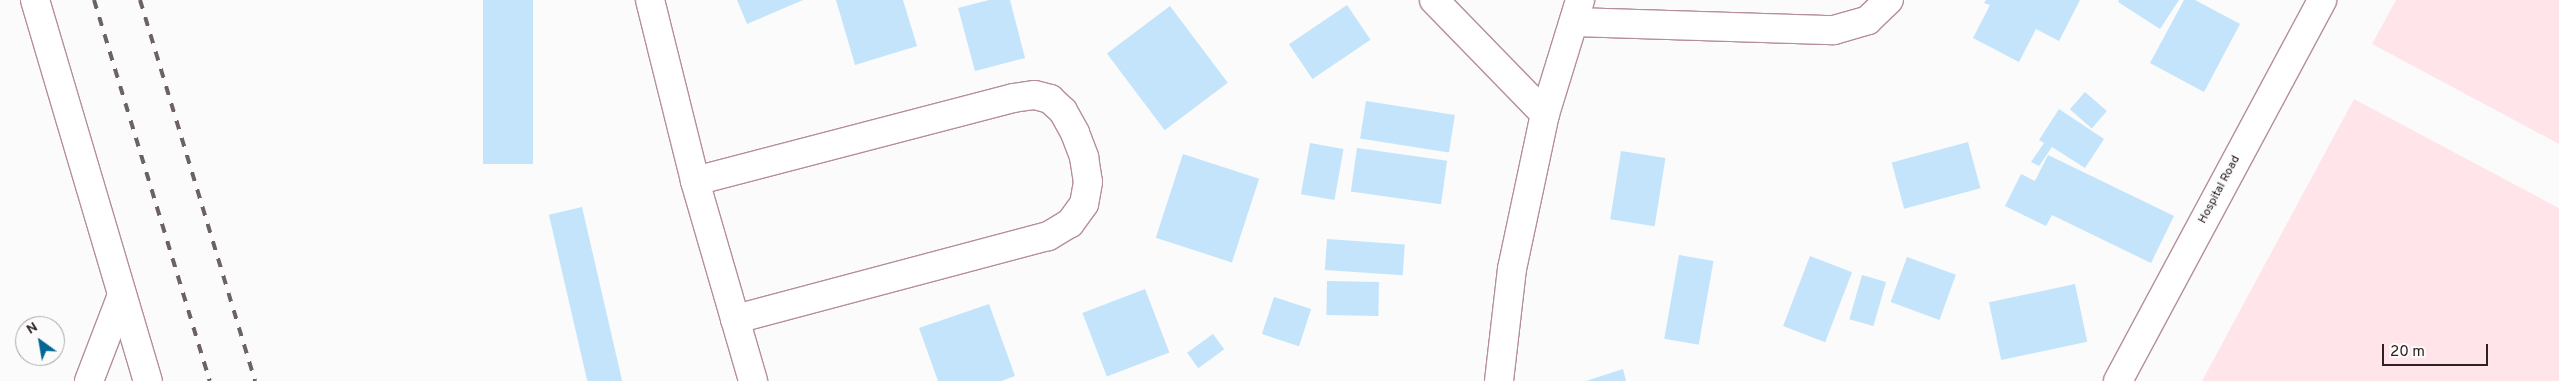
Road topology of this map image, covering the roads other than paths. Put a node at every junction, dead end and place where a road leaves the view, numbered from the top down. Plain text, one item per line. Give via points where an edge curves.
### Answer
1 (35, 0) edge
2 (650, 0) edge
3 (1434, 0) edge
4 (1889, 0) edge
5 (2322, 0) edge
6 (1577, 11) edge
7 (1545, 114) junction
8 (695, 181) junction
9 (122, 295) junction
10 (734, 319) junction
11 (90, 381) edge
12 (148, 381) edge
13 (753, 381) edge
14 (1499, 381) edge
15 (2118, 381) edge

1 - 9 street
2 - 8 street
3 - 7 street
4 - 6 street via 1868,20 1834,30
5 - 15 street, Hospital Road
6 - 7 street
7 - 14 street via 1512,269
8 - 10 street
8 - 10 street via 1035,95 1050,99 1064,111 1084,157 1088,182 1084,204 1070,223 1048,236
9 - 11 street
9 - 12 street
10 - 13 street

